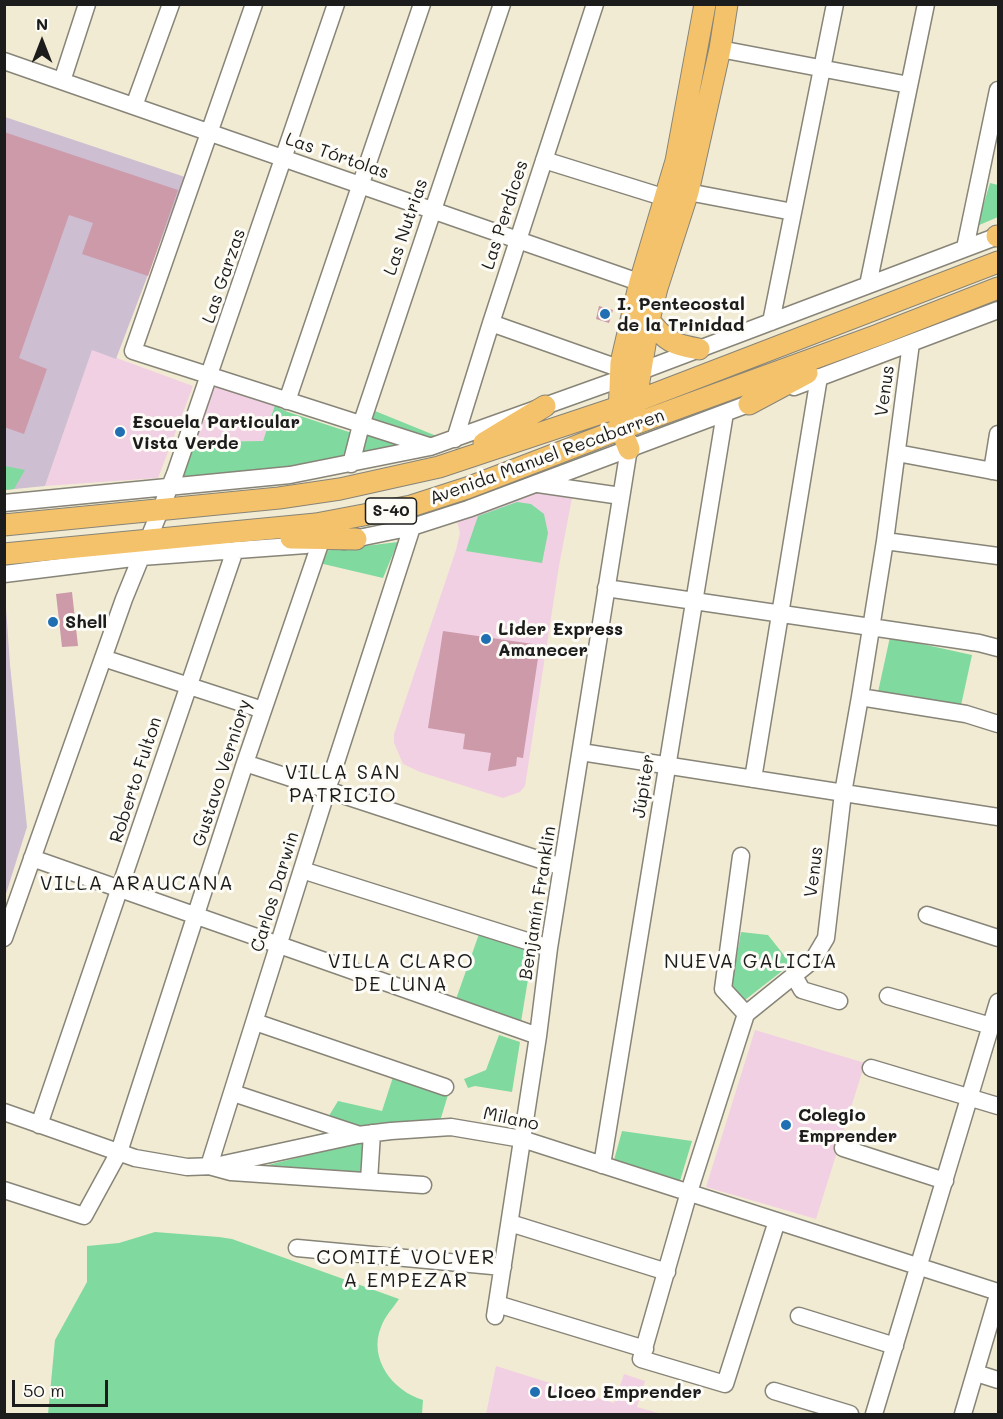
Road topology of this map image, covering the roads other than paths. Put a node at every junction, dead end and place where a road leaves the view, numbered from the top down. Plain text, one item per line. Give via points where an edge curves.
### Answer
1 (87, 4) edge
2 (171, 4) edge
3 (254, 4) edge
4 (336, 4) edge
5 (422, 4) edge
6 (502, 4) edge
7 (595, 4) edge
8 (705, 4) edge
9 (727, 4) edge
10 (835, 4) edge
11 (926, 4) edge
12 (720, 49) junction
13 (696, 60) junction
14 (4, 62) edge
15 (822, 69) junction
16 (62, 81) junction
17 (909, 85) junction
18 (999, 90) edge
19 (134, 106) junction
20 (208, 132) junction
21 (285, 159) junction
22 (544, 160) junction
23 (360, 185) junction
24 (688, 192) junction
25 (666, 198) junction
26 (433, 210) junction
27 (794, 212) junction
28 (998, 236) edge
29 (517, 240) junction
30 (965, 248) junction
31 (999, 262) edge
32 (649, 285) junction
33 (868, 285) junction
34 (999, 288) edge
35 (999, 310) edge
36 (649, 320) junction
37 (771, 322) junction
38 (491, 323) junction
39 (878, 335) junction
40 (911, 343) junction
41 (699, 349) junction
42 (627, 373) junction
43 (210, 376) junction
44 (819, 377) junction
45 (287, 401) junction
46 (749, 404) junction
47 (626, 405) junction
48 (545, 406) junction
49 (725, 413) junction
50 (361, 425) junction
51 (627, 427) junction
52 (999, 435) edge
53 (455, 439) junction
54 (430, 447) junction
55 (629, 449) junction
56 (897, 453) junction
57 (351, 464) junction
58 (439, 467) junction
59 (995, 472) edge
60 (537, 483) junction
61 (170, 488) junction
62 (621, 496) junction
63 (4, 503) edge
64 (161, 509) junction
65 (4, 525) edge
66 (412, 527) junction
67 (216, 534) junction
68 (356, 539) junction
69 (885, 541) junction
70 (320, 544) junction
71 (145, 548) junction
72 (235, 550) junction
73 (4, 554) edge
74 (999, 556) edge
75 (4, 574) edge
76 (606, 588) junction
77 (694, 601) junction
78 (779, 614) junction
79 (871, 628) junction
80 (999, 648) edge
81 (103, 658) junction
82 (188, 686) junction
83 (860, 697) junction
84 (263, 710) junction
85 (999, 724) edge
86 (581, 752) junction
87 (244, 763) junction
88 (667, 765) junction
89 (753, 779) junction
90 (327, 790) junction
91 (843, 793) junction
92 (999, 817) edge
93 (741, 856) dead end
94 (32, 858) junction
95 (562, 867) junction
96 (302, 870) junction
97 (121, 889) junction
98 (927, 915) dead end
99 (196, 916) junction
100 (4, 938) edge
101 (999, 938) edge
102 (279, 945) junction
103 (549, 948) junction
104 (794, 976) junction
105 (888, 996) dead end
106 (839, 1001) dead end
107 (999, 1002) edge
108 (746, 1014) junction
109 (255, 1022) junction
110 (991, 1026) junction
111 (538, 1036) junction
112 (871, 1068) dead end
113 (445, 1087) dead end
114 (233, 1093) junction
115 (970, 1097) junction
116 (999, 1106) edge
117 (4, 1112) edge
118 (39, 1125) junction
119 (365, 1134) junction
120 (522, 1139) junction
121 (843, 1148) dead end
122 (119, 1152) junction
123 (602, 1165) junction
124 (209, 1166) junction
125 (369, 1181) junction
126 (945, 1181) junction
127 (423, 1185) dead end
128 (4, 1190) edge
129 (689, 1192) junction
130 (777, 1221) junction
131 (510, 1223) junction
132 (297, 1248) dead end
133 (503, 1267) junction
134 (919, 1267) junction
135 (667, 1272) junction
136 (999, 1294) edge
137 (799, 1316) dead end
138 (895, 1346) junction
139 (643, 1354) junction
140 (976, 1372) junction
141 (999, 1380) edge
142 (774, 1391) dead end
143 (850, 1414) edge
144 (874, 1414) edge
145 (963, 1414) edge

1 - 16 street
2 - 19 street
3 - 20 street
4 - 21 street, Las Garzas
5 - 23 street
6 - 26 street, Las Nutrias
7 - 22 street, Las Perdices
8 - 13 main road
9 - 12 main road
10 - 15 street
11 - 17 street
12 - 13 main road via 708,51
12 - 15 street
12 - 24 main road
13 - 25 main road
14 - 16 street, Las Tórtolas
15 - 17 street
15 - 27 street
16 - 19 street, Las Tórtolas
17 - 33 street
18 - 30 street
19 - 20 street, Las Tórtolas
20 - 21 street, Las Tórtolas
20 - 43 street via 133,351
21 - 23 street, Las Tórtolas
21 - 43 street, Las Garzas
22 - 25 street
22 - 29 street, Las Perdices
23 - 26 street, Las Tórtolas
23 - 45 street
24 - 27 street
24 - 32 main road
25 - 32 main road
26 - 29 street, Las Tórtolas
26 - 50 street, Las Nutrias
27 - 37 street
28 - 30 street
29 - 32 street, Las Tórtolas
29 - 38 street, Las Perdices
30 - 33 street
31 - 47 main road, Avenida Manuel Recabarren / S-40
32 - 36 main road
32 - 42 main road
33 - 37 street
34 - 39 main road, Avenida Manuel Recabarren / S-40
35 - 40 street, Avenida Manuel Recabarren
36 - 41 main road via 677,346
36 - 42 main road
37 - 41 street
38 - 42 street
38 - 53 street, Las Perdices
39 - 46 main road
39 - 51 main road, Avenida Manuel Recabarren / S-40
40 - 44 street, Avenida Manuel Recabarren
40 - 56 street, Venus
41 - 42 street
42 - 47 main road
42 - 48 street
43 - 45 street
43 - 61 street, Las Garzas
44 - 46 street, Avenida Manuel Recabarren
44 - 78 street
45 - 50 street
46 - 49 street, Avenida Manuel Recabarren
47 - 51 main road
47 - 58 main road, Avenida Manuel Recabarren / S-40
48 - 53 street
48 - 58 main road
49 - 55 street, Avenida Manuel Recabarren
49 - 77 street, Júpiter
50 - 54 street
50 - 57 street, Las Nutrias
51 - 55 main road
51 - 67 main road, Avenida Manuel Recabarren / S-40 via 411,506 338,521
52 - 59 street
53 - 54 street
54 - 57 street
55 - 60 street, Avenida Manuel Recabarren
55 - 62 street, Benjamín Franklin
56 - 59 street
56 - 69 street, Venus
57 - 61 street
58 - 64 main road, Avenida Manuel Recabarren / S-40 via 340,489
60 - 62 street
60 - 66 street, Avenida Manuel Recabarren
61 - 63 street
61 - 64 street, Las Garzas
62 - 76 street, Benjamín Franklin
64 - 65 main road, Avenida Manuel Recabarren / S-40
64 - 71 street, Las Garzas
66 - 68 street, Avenida Manuel Recabarren
66 - 90 street, Carlos Darwin
67 - 68 main road
67 - 71 main road, Avenida Manuel Recabarren / S-40
68 - 70 street, Avenida Manuel Recabarren
69 - 74 street
69 - 79 street, Venus
70 - 72 street, Avenida Manuel Recabarren
70 - 84 street, Gustavo Verniory
71 - 72 street, Avenida Manuel Recabarren
71 - 73 main road, Avenida Manuel Recabarren / S-40
71 - 75 street, Avenida Manuel Recabarren
71 - 81 street, Las Garzas
72 - 82 street, Roberto Fulton
76 - 77 street
76 - 86 street, Benjamín Franklin
77 - 78 street
77 - 88 street, Júpiter
78 - 79 street
78 - 89 street
79 - 80 street
79 - 83 street, Venus
81 - 82 street
81 - 94 street, Las Garzas
82 - 84 street
82 - 97 street, Roberto Fulton
83 - 85 street via 966,714
83 - 91 street, Venus
84 - 87 street, Gustavo Verniory
86 - 88 street
86 - 95 street, Benjamín Franklin
87 - 90 street
87 - 99 street, Gustavo Verniory
88 - 89 street
88 - 123 street, Júpiter
89 - 91 street
90 - 95 street
90 - 96 street, Carlos Darwin
91 - 92 street
91 - 104 street, Venus via 826,938 813,960
93 - 108 street via 723,989
94 - 97 street
94 - 100 street, Las Garzas
95 - 103 street, Benjamín Franklin
96 - 102 street, Carlos Darwin
96 - 103 street
97 - 99 street
97 - 118 street, Roberto Fulton
98 - 101 street
99 - 102 street
99 - 122 street, Gustavo Verniory
102 - 109 street, Carlos Darwin
102 - 111 street
103 - 111 street, Benjamín Franklin
104 - 106 street via 802,990
104 - 108 street, Venus
105 - 110 street
107 - 110 street
108 - 129 street
109 - 113 street
109 - 114 street, Carlos Darwin
110 - 115 street
111 - 120 street, Benjamín Franklin
112 - 115 street
114 - 119 street
114 - 124 street, Carlos Darwin
115 - 116 street
115 - 126 street
117 - 118 street, Milano
118 - 122 street, Milano
119 - 120 street, Milano via 451,1127
119 - 124 street, Milano
119 - 125 street
120 - 123 street, Milano
120 - 131 street, Benjamín Franklin
121 - 126 street
122 - 124 street, Milano via 160,1163
122 - 128 street, Gustavo Verniory via 84,1216
123 - 129 street, Milano
124 - 125 street via 231,1172
125 - 127 street
126 - 134 street
129 - 130 street, Milano
129 - 135 street
130 - 134 street, Milano
130 - 139 street via 725,1384
131 - 133 street, Benjamín Franklin
131 - 135 street
132 - 133 street
133 - 139 street, Benjamín Franklin via 496,1310
134 - 136 street, Milano
134 - 138 street
135 - 139 street
136 - 140 street
137 - 138 street
138 - 144 street
140 - 141 street
140 - 145 street
142 - 143 street

